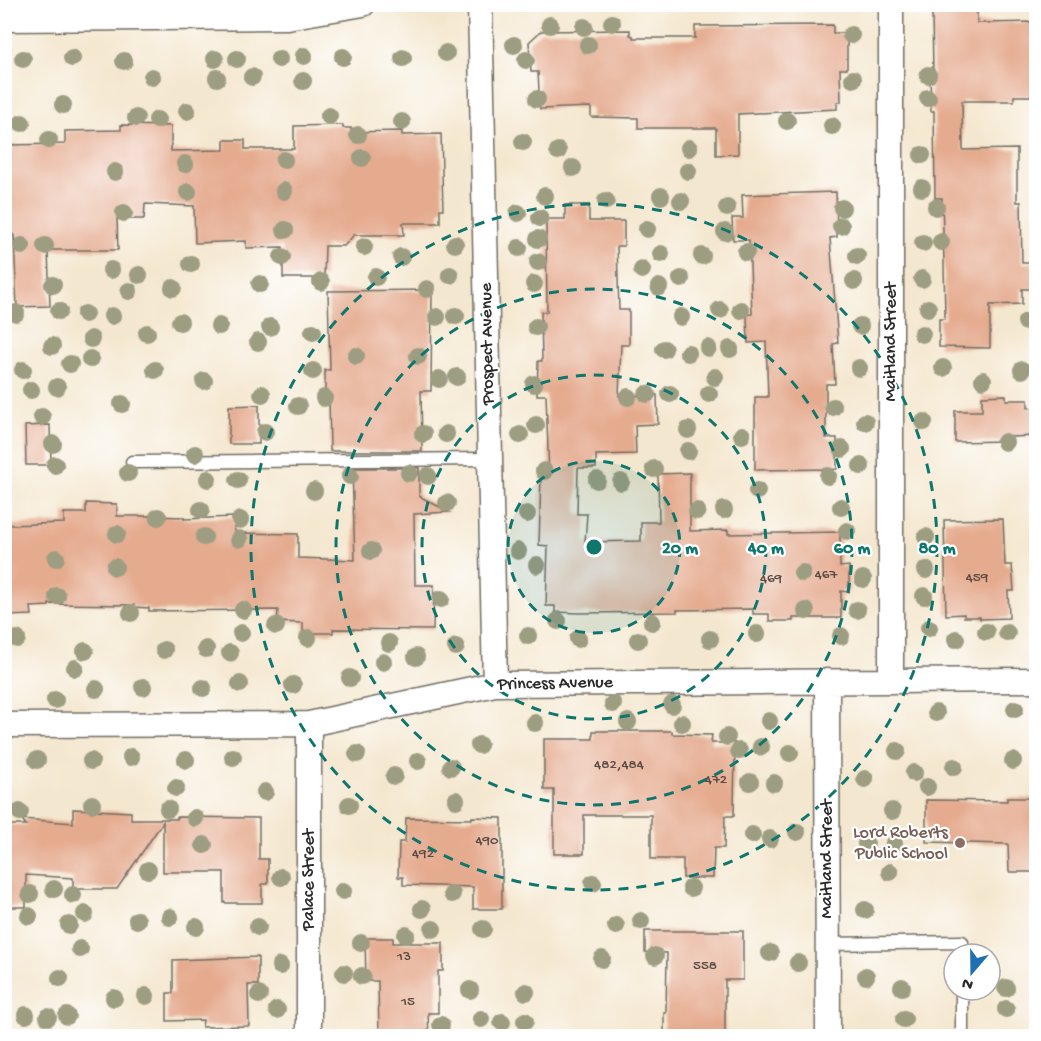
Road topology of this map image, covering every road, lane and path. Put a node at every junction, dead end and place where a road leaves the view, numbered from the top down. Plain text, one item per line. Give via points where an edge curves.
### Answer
1 (363, 4) edge
2 (480, 4) edge
3 (891, 4) edge
4 (287, 11) edge
5 (4, 19) edge
6 (490, 459) junction
7 (132, 462) dead end
8 (891, 680) junction
9 (1036, 680) edge
10 (827, 681) junction
11 (495, 684) junction
12 (309, 724) junction
13 (4, 725) edge
14 (942, 942) edge
15 (827, 944) junction
16 (962, 1002) edge
17 (309, 1036) edge
18 (828, 1036) edge
19 (962, 1036) edge

1 - 4 street
2 - 6 street, Prospect Avenue
3 - 8 street, Maitland Street
4 - 5 street
6 - 7 lane
6 - 11 street, Prospect Avenue
8 - 9 street, Princess Avenue
8 - 10 street, Princess Avenue
10 - 11 street, Princess Avenue
10 - 15 street, Maitland Street
11 - 12 street, Princess Avenue
12 - 13 street, Princess Avenue
12 - 17 street, Palace Street
14 - 15 lane
15 - 18 street, Maitland Street
16 - 19 lane

